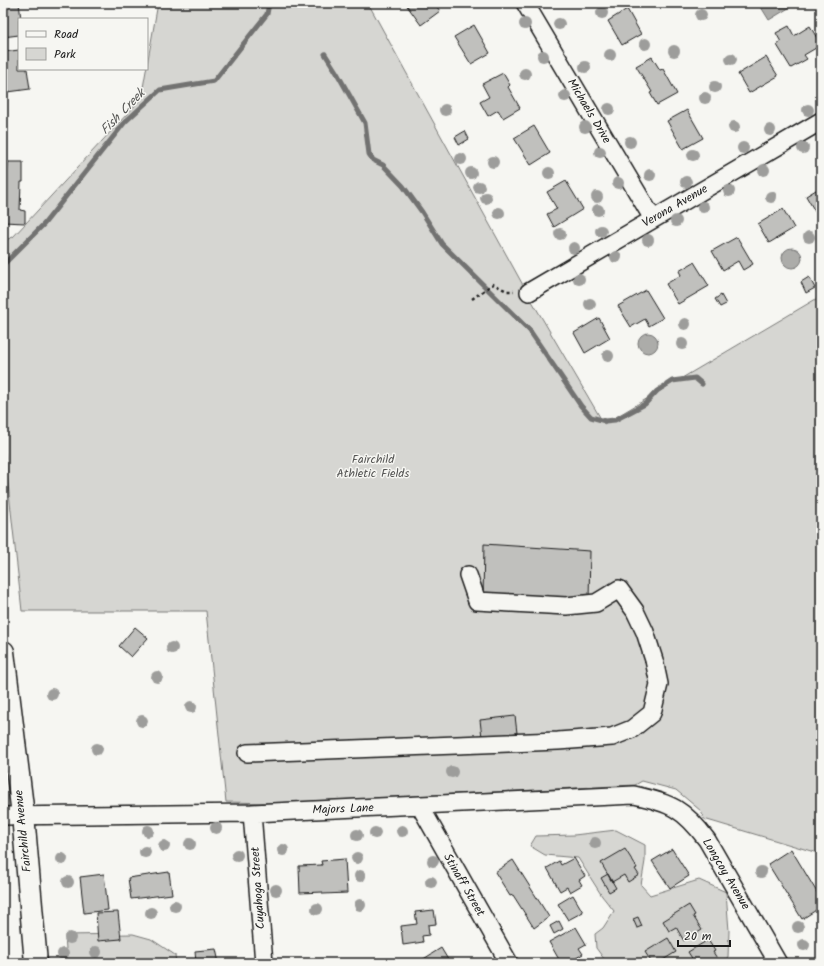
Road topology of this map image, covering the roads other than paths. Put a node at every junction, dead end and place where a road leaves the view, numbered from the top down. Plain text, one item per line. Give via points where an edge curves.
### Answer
1 (525, 3) edge
2 (821, 120) edge
3 (653, 219) junction
4 (530, 292) dead end
5 (468, 575) dead end
6 (3, 652) edge
7 (247, 753) dead end
8 (420, 806) junction
9 (680, 810) joint
10 (252, 813) junction
11 (13, 816) edge
12 (36, 963) edge
13 (264, 963) edge
14 (509, 963) edge
15 (778, 963) edge

1 - 3 street, Michaels Drive
2 - 3 street, Verona Avenue
3 - 4 street, Verona Avenue
5 - 7 street via 477,601 566,606 596,603 619,589 645,632 654,660 659,684 652,713 632,729 612,737 558,742
6 - 11 main road, Fairchild Avenue
8 - 9 street, Majors Lane via 634,795 656,800
8 - 10 street, Majors Lane
8 - 14 street, Stinaff Street
9 - 15 street, Longcoy Avenue via 707,840
10 - 11 street, Majors Lane
10 - 13 street, Cuyahoga Street
11 - 12 main road, Fairchild Avenue

